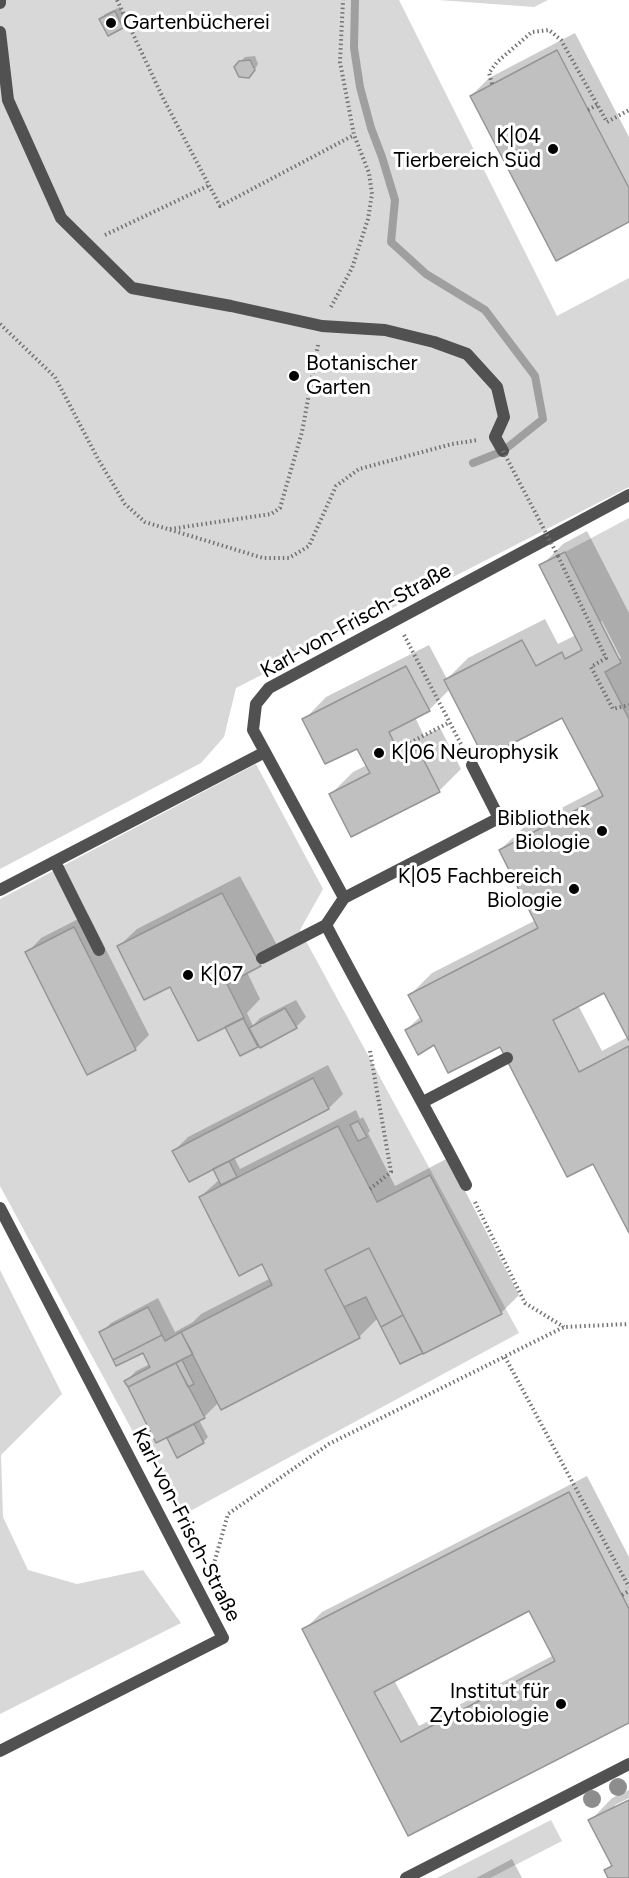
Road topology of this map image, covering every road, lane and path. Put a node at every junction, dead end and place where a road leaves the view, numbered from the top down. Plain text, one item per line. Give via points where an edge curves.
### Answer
1 (117, 0) edge
2 (344, 0) edge
3 (0, 32) edge
4 (492, 84) dead end
5 (4, 101) edge
6 (597, 105) junction
7 (588, 110) dead end
8 (629, 110) edge
9 (354, 135) junction
10 (210, 185) junction
11 (87, 244) junction
12 (0, 324) edge
13 (322, 326) junction
14 (495, 437) junction
15 (502, 451) joint
16 (629, 495) edge
17 (167, 529) junction
18 (396, 620) junction
19 (629, 705) edge
20 (450, 722) junction
21 (398, 749) dead end
22 (265, 752) junction
23 (472, 765) joint
24 (55, 862) junction
25 (0, 890) edge
26 (344, 898) junction
27 (326, 925) junction
28 (99, 950) dead end
29 (262, 958) dead end
30 (370, 1048) dead end
31 (507, 1058) dead end
32 (423, 1102) junction
33 (466, 1185) joint
34 (370, 1189) dead end
35 (0, 1208) edge
36 (629, 1324) edge
37 (564, 1327) junction
38 (505, 1357) junction
39 (629, 1589) edge
40 (622, 1595) dead end
41 (204, 1600) junction
42 (0, 1751) edge
43 (629, 1764) edge
44 (406, 1878) edge

1 - 10 path
2 - 9 path via 340,62
3 - 5 lane
4 - 6 path via 489,74 497,62 532,32 549,30 561,40
5 - 11 lane via 61,218
6 - 7 path
6 - 8 path via 607,122
9 - 10 path via 220,206
9 - 13 path via 369,173 372,194 368,219 352,268
10 - 11 path
11 - 13 lane via 132,288
12 - 17 path via 55,376 125,504 145,522
13 - 14 lane via 384,330 467,354 497,387 504,417
13 - 17 path via 302,432 280,508 271,514
14 - 15 lane
14 - 17 path via 452,444 359,469 336,486 309,546 290,558 263,558
15 - 19 path, bridge via 606,658 591,667 613,709
16 - 18 lane, Karl-von-Frisch-Straße
18 - 20 path
18 - 22 lane, Karl-von-Frisch-Straße via 269,688 256,704 253,730
20 - 21 path
20 - 23 path
22 - 24 lane
22 - 26 lane, Karl-von-Frisch-Straße
23 - 26 lane via 499,818
24 - 25 lane
24 - 28 lane
26 - 27 lane
27 - 29 lane
27 - 32 lane
30 - 34 path via 391,1172
31 - 32 lane
32 - 33 lane
33 - 37 path via 525,1303
35 - 41 lane, Karl-von-Frisch-Straße
36 - 37 path
37 - 38 path
38 - 39 path
38 - 41 path via 329,1444 228,1514
39 - 40 path
41 - 42 lane, Karl-von-Frisch-Straße via 223,1638
43 - 44 lane

